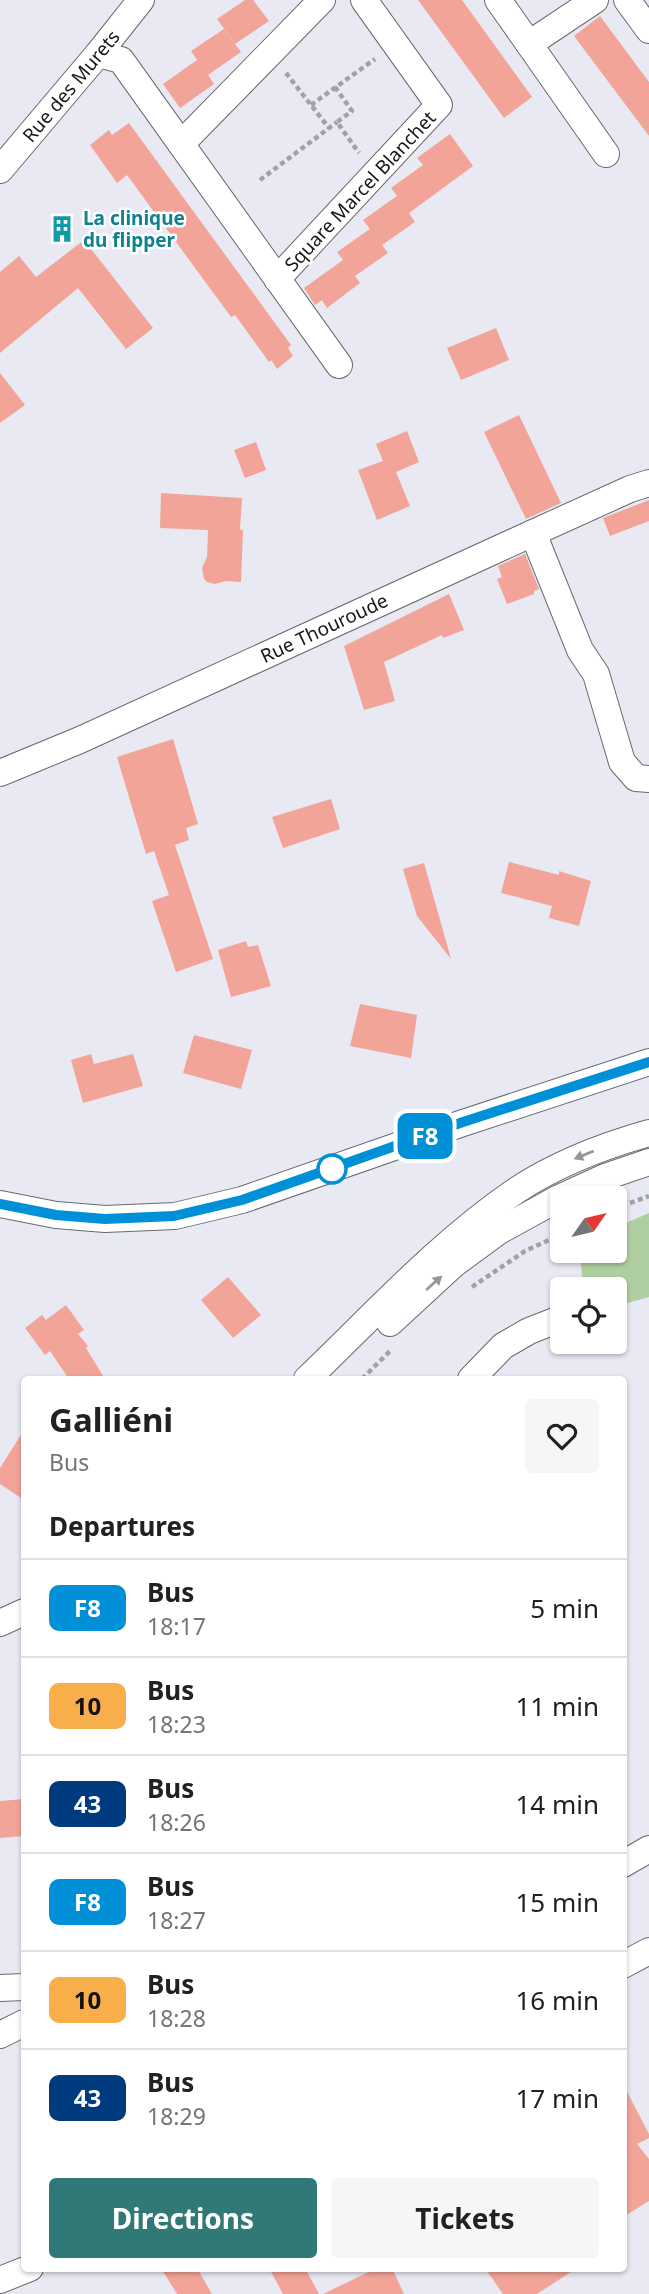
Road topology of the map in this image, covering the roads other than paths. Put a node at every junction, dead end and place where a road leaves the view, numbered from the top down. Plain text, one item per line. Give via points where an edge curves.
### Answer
1 (141, 0) edge
2 (322, 0) edge
3 (364, 0) edge
4 (498, 0) edge
5 (595, 0) edge
6 (627, 0) edge
7 (649, 30) edge
8 (529, 44) junction
9 (98, 54) junction
10 (181, 144) junction
11 (606, 154) dead end
12 (0, 170) edge
13 (277, 279) junction
14 (339, 365) dead end
15 (649, 483) edge
16 (533, 533) junction
17 (0, 773) edge
18 (649, 779) edge
19 (649, 1062) edge
20 (649, 1133) edge
21 (649, 1162) edge
22 (0, 1204) edge
23 (550, 1322) edge
24 (310, 1376) edge
25 (333, 1376) edge
26 (474, 1376) edge
27 (21, 1613) edge
28 (0, 1623) edge
29 (649, 1849) edge
30 (627, 1862) edge
31 (649, 1951) edge
32 (627, 1963) edge
33 (21, 1987) edge
34 (0, 1988) edge
35 (21, 2024) edge
36 (0, 2035) edge
37 (21, 2272) edge
38 (0, 2280) edge

1 - 9 street, Rue des Murets
2 - 10 street
3 - 13 street, Square Marcel Blanchet via 439,105
4 - 8 street
5 - 8 street
6 - 7 street
8 - 11 street
9 - 10 street, Square Marcel Blanchet via 121,60
9 - 12 street, Rue des Murets
10 - 13 street, Square Marcel Blanchet
13 - 14 street, Square Marcel Blanchet
15 - 16 street, Rue Thouroude
16 - 17 street, Rue Thouroude
16 - 18 street via 580,650 596,674 622,762 636,778
19 - 22 street via 242,1200 174,1216 105,1219
20 -> 24 street via 573,1159 518,1190 431,1257
25 -> 21 street via 454,1264 499,1231 559,1198
23 - 26 street via 503,1346
27 - 28 street
29 - 30 street
31 - 32 street
33 - 34 street
35 - 36 street
37 - 38 street

